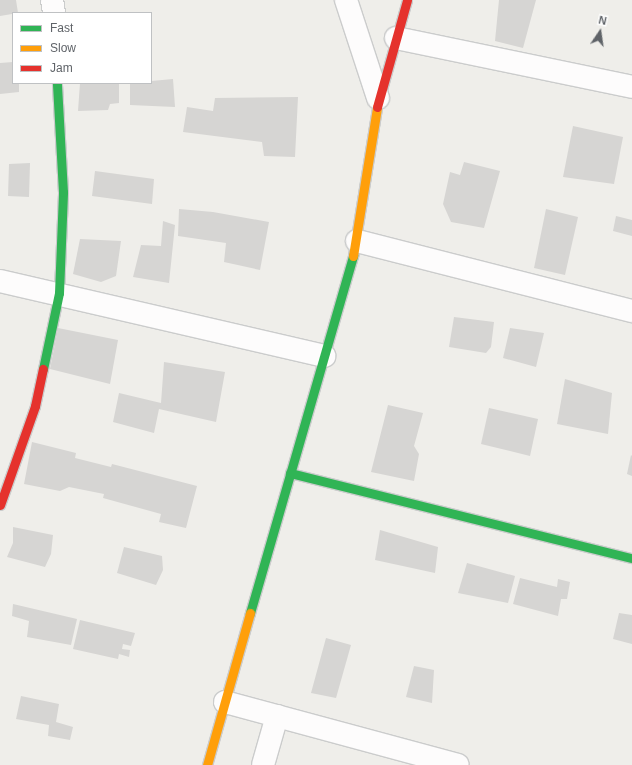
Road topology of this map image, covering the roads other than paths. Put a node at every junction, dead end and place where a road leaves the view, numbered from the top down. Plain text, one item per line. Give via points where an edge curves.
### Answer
1 (52, 0) edge
2 (346, 0) edge
3 (407, 0) edge
4 (54, 12) edge
5 (396, 38) junction
6 (57, 84) edge
7 (632, 87) edge
8 (378, 98) junction
9 (357, 241) junction
10 (0, 281) edge
11 (59, 294) junction
12 (632, 311) edge
13 (324, 356) junction
14 (290, 473) junction
15 (0, 505) edge
16 (632, 558) edge
17 (225, 702) junction
18 (277, 716) junction
19 (207, 765) edge
20 (263, 765) edge
21 (458, 765) edge

1 - 4 street
2 - 8 street
3 - 5 street
5 - 7 street
5 - 8 street
6 - 11 street via 63,192
8 - 9 street
9 - 12 street
9 - 13 street
10 - 11 street
11 - 13 street
11 - 15 street via 36,406
13 - 14 street
14 - 16 street
14 - 17 street
17 - 18 street
17 - 19 street
18 - 20 street
18 - 21 street

